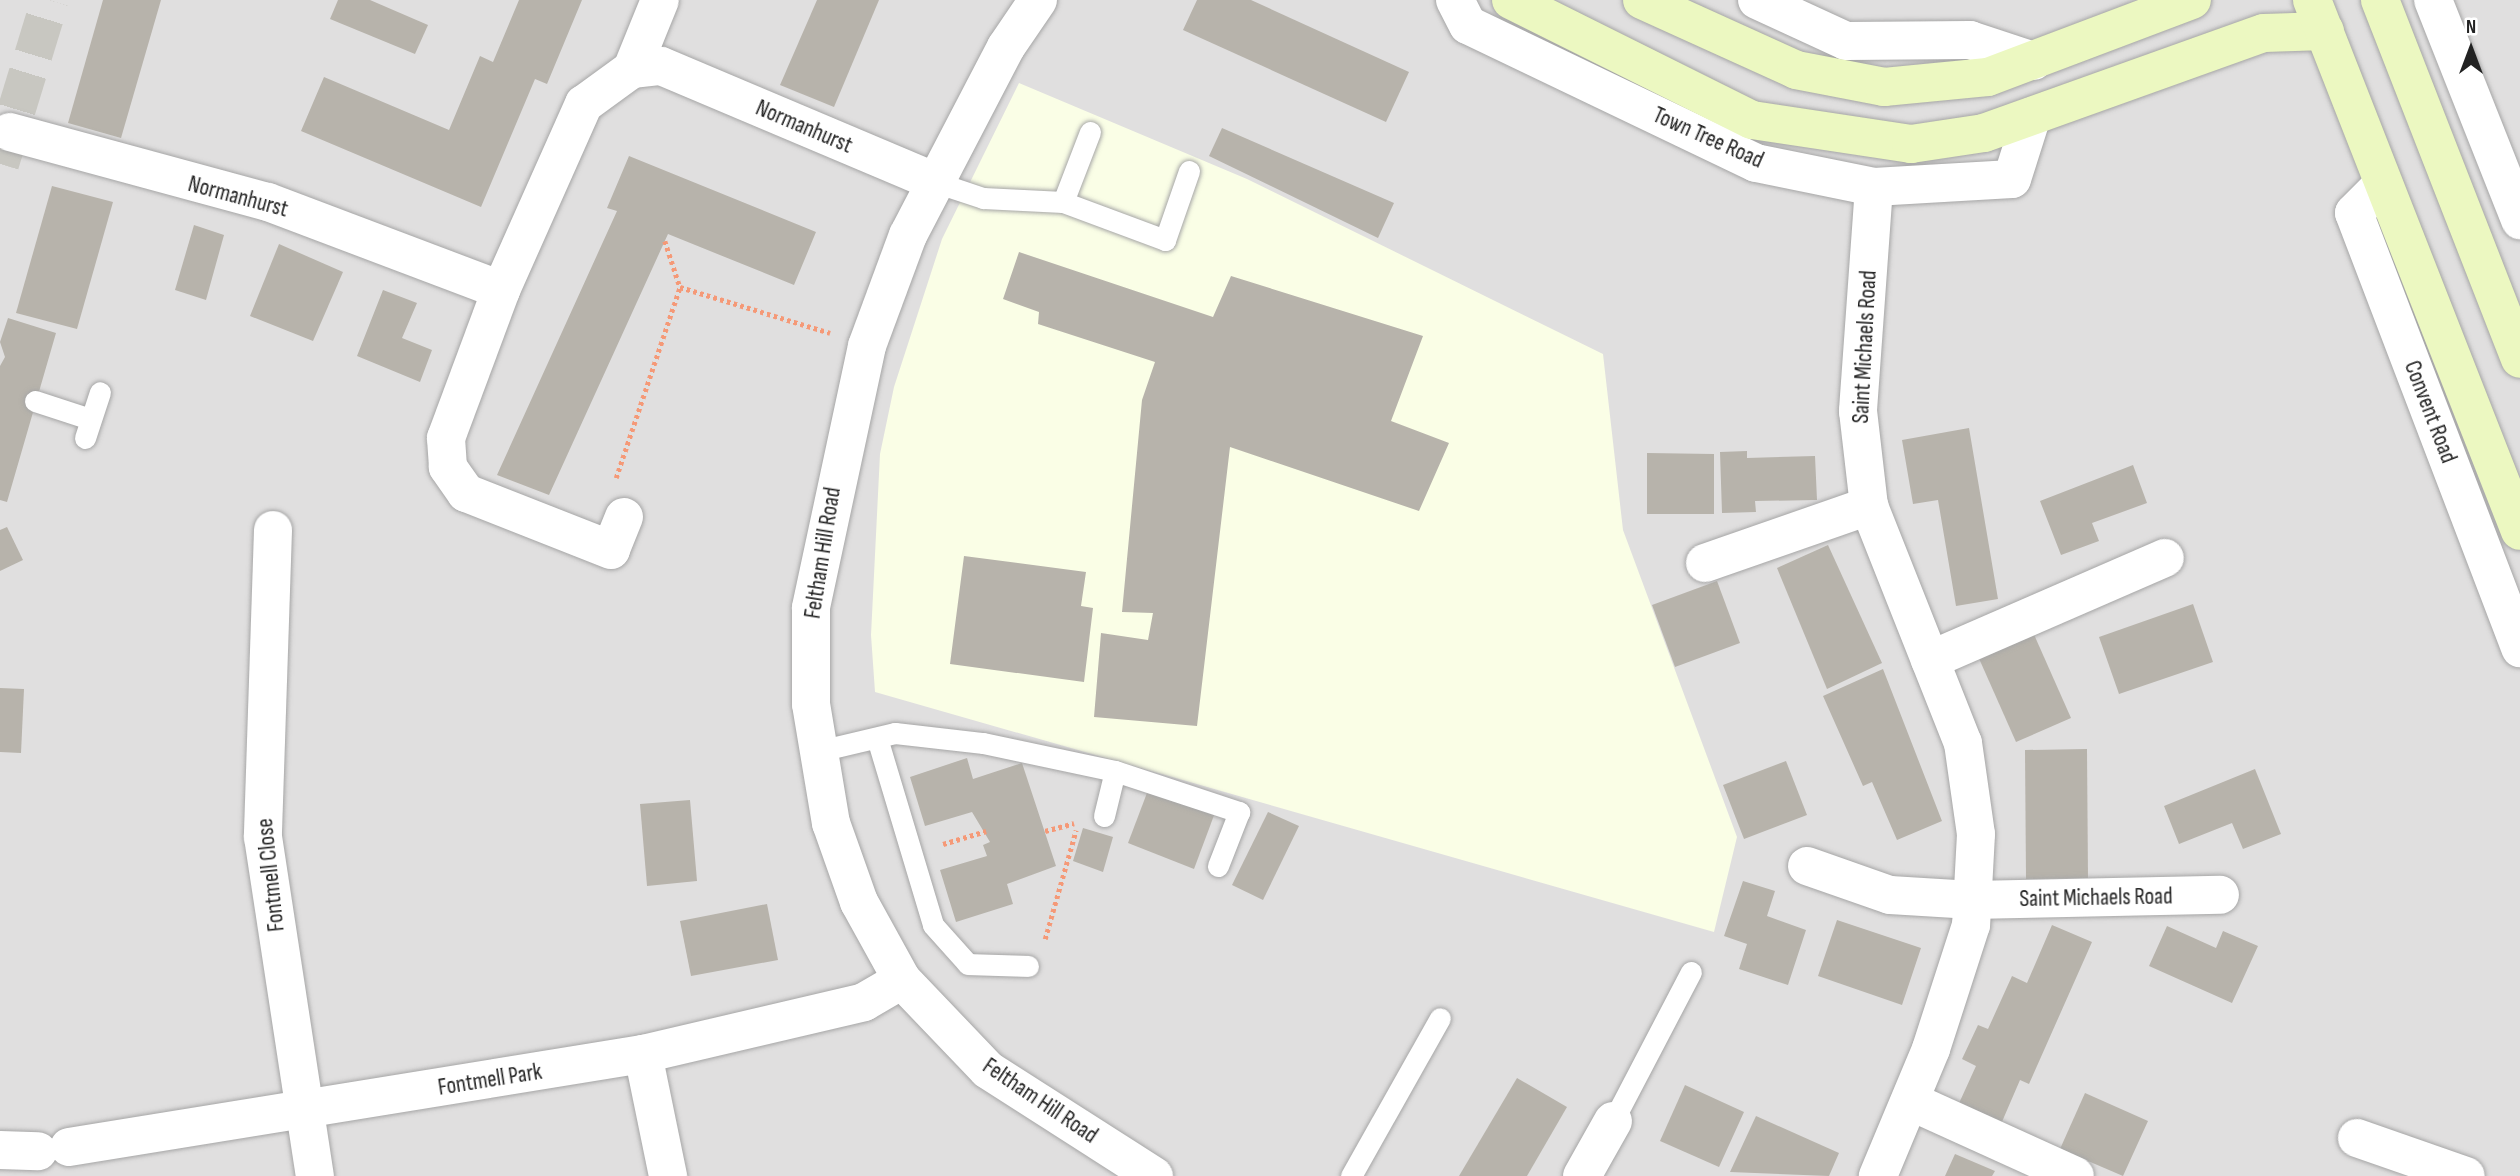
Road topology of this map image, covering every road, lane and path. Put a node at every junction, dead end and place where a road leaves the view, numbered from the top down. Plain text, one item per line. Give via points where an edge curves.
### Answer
1 (660, 0) edge
2 (1038, 0) edge
3 (1455, 0) edge
4 (1511, 0) edge
5 (1643, 0) edge
6 (1757, 0) edge
7 (2192, 0) edge
8 (2380, 0) edge
9 (2433, 0) edge
10 (2319, 16) edge
11 (2034, 61) junction
12 (632, 69) junction
13 (2032, 116) junction
14 (10, 132) dead end
15 (1090, 132) dead end
16 (2510, 158) edge
17 (1189, 171) dead end
18 (935, 182) junction
19 (2383, 184) junction
20 (1874, 187) junction
21 (1063, 202) junction
22 (2520, 220) edge
23 (665, 241) dead end
24 (680, 287) junction
25 (501, 290) junction
26 (867, 346) junction
27 (2520, 359) edge
28 (100, 392) dead end
29 (36, 401) dead end
30 (1869, 506) junction
31 (624, 517) joint
32 (273, 530) dead end
33 (2520, 531) edge
34 (2165, 558) dead end
35 (1706, 563) dead end
36 (2520, 648) edge
37 (1930, 660) junction
38 (877, 738) junction
39 (819, 751) junction
40 (1115, 771) junction
41 (1104, 816) dead end
42 (986, 831) dead end
43 (1045, 831) dead end
44 (912, 853) junction
45 (1218, 866) dead end
46 (1807, 866) dead end
47 (2220, 895) dead end
48 (1972, 900) junction
49 (1028, 967) joint
50 (1691, 972) dead end
51 (902, 980) junction
52 (1440, 1018) dead end
53 (643, 1054) junction
54 (1910, 1101) junction
55 (304, 1110) junction
56 (1613, 1121) joint
57 (2357, 1138) dead end
58 (0, 1150) edge
59 (315, 1176) edge
60 (668, 1176) edge
61 (1154, 1176) edge
62 (1352, 1176) edge
63 (1582, 1176) edge
64 (1878, 1176) edge
65 (2075, 1176) edge
66 (2466, 1176) edge

1 - 12 street
2 - 18 street, Feltham Hill Road
3 - 20 street, Town Tree Road via 1468,25 1756,163
4 - 13 main road, Town Tree Road via 1752,120 1911,144 1984,133
5 - 11 main road via 1796,70 1884,87 1988,77
6 - 11 street via 1846,41 1970,40
7 - 11 main road
8 - 27 main road
9 - 16 street
10 - 13 main road, Town Tree Road
10 - 19 main road, Convent Road
12 - 18 street, Normanhurst via 661,66
12 - 25 street via 584,104
13 - 20 street, Town Tree Road via 2012,178
14 - 25 street, Normanhurst via 268,202
15 - 21 lane
16 - 22 street
17 - 21 lane via 1165,240
18 - 21 lane via 984,198
18 - 26 street, Feltham Hill Road via 908,235
19 - 33 main road, Convent Road
19 - 36 street, Convent Road via 2354,213
20 - 30 street, Saint Michaels Road via 1858,411
23 - 24 path
24 - 26 path
24 - 31 path via 610,496
25 - 31 street via 446,438 448,467 466,493 611,550
26 - 39 street, Feltham Hill Road via 811,608 811,704
28 - 29 lane via 88,428
30 - 35 street
30 - 37 street, Saint Michaels Road
32 - 55 street, Fontmell Close via 263,837
34 - 37 street
37 - 48 street, Saint Michaels Road via 1963,743 1976,834
38 - 39 lane
38 - 40 lane via 895,733 984,743
38 - 44 lane
39 - 51 street, Feltham Hill Road via 831,823 859,902
40 - 41 lane
40 - 45 lane via 1239,811
42 - 44 path
43 - 49 path via 1078,821 1050,931
44 - 49 lane via 933,925 968,964
46 - 48 street, Saint Michaels Road via 1890,895
47 - 48 street, Saint Michaels Road
48 - 54 street, Saint Michaels Road via 1971,925
50 - 56 lane
51 - 53 street, Fontmell Park via 863,1002
51 - 61 street, Feltham Hill Road via 988,1070
52 - 62 lane
53 - 55 street, Fontmell Park
53 - 60 street
54 - 64 street, Saint Michaels Road
54 - 65 street
55 - 58 street, Fontmell Park via 53,1149
55 - 59 street, Fontmell Close
56 - 63 street
57 - 66 street

